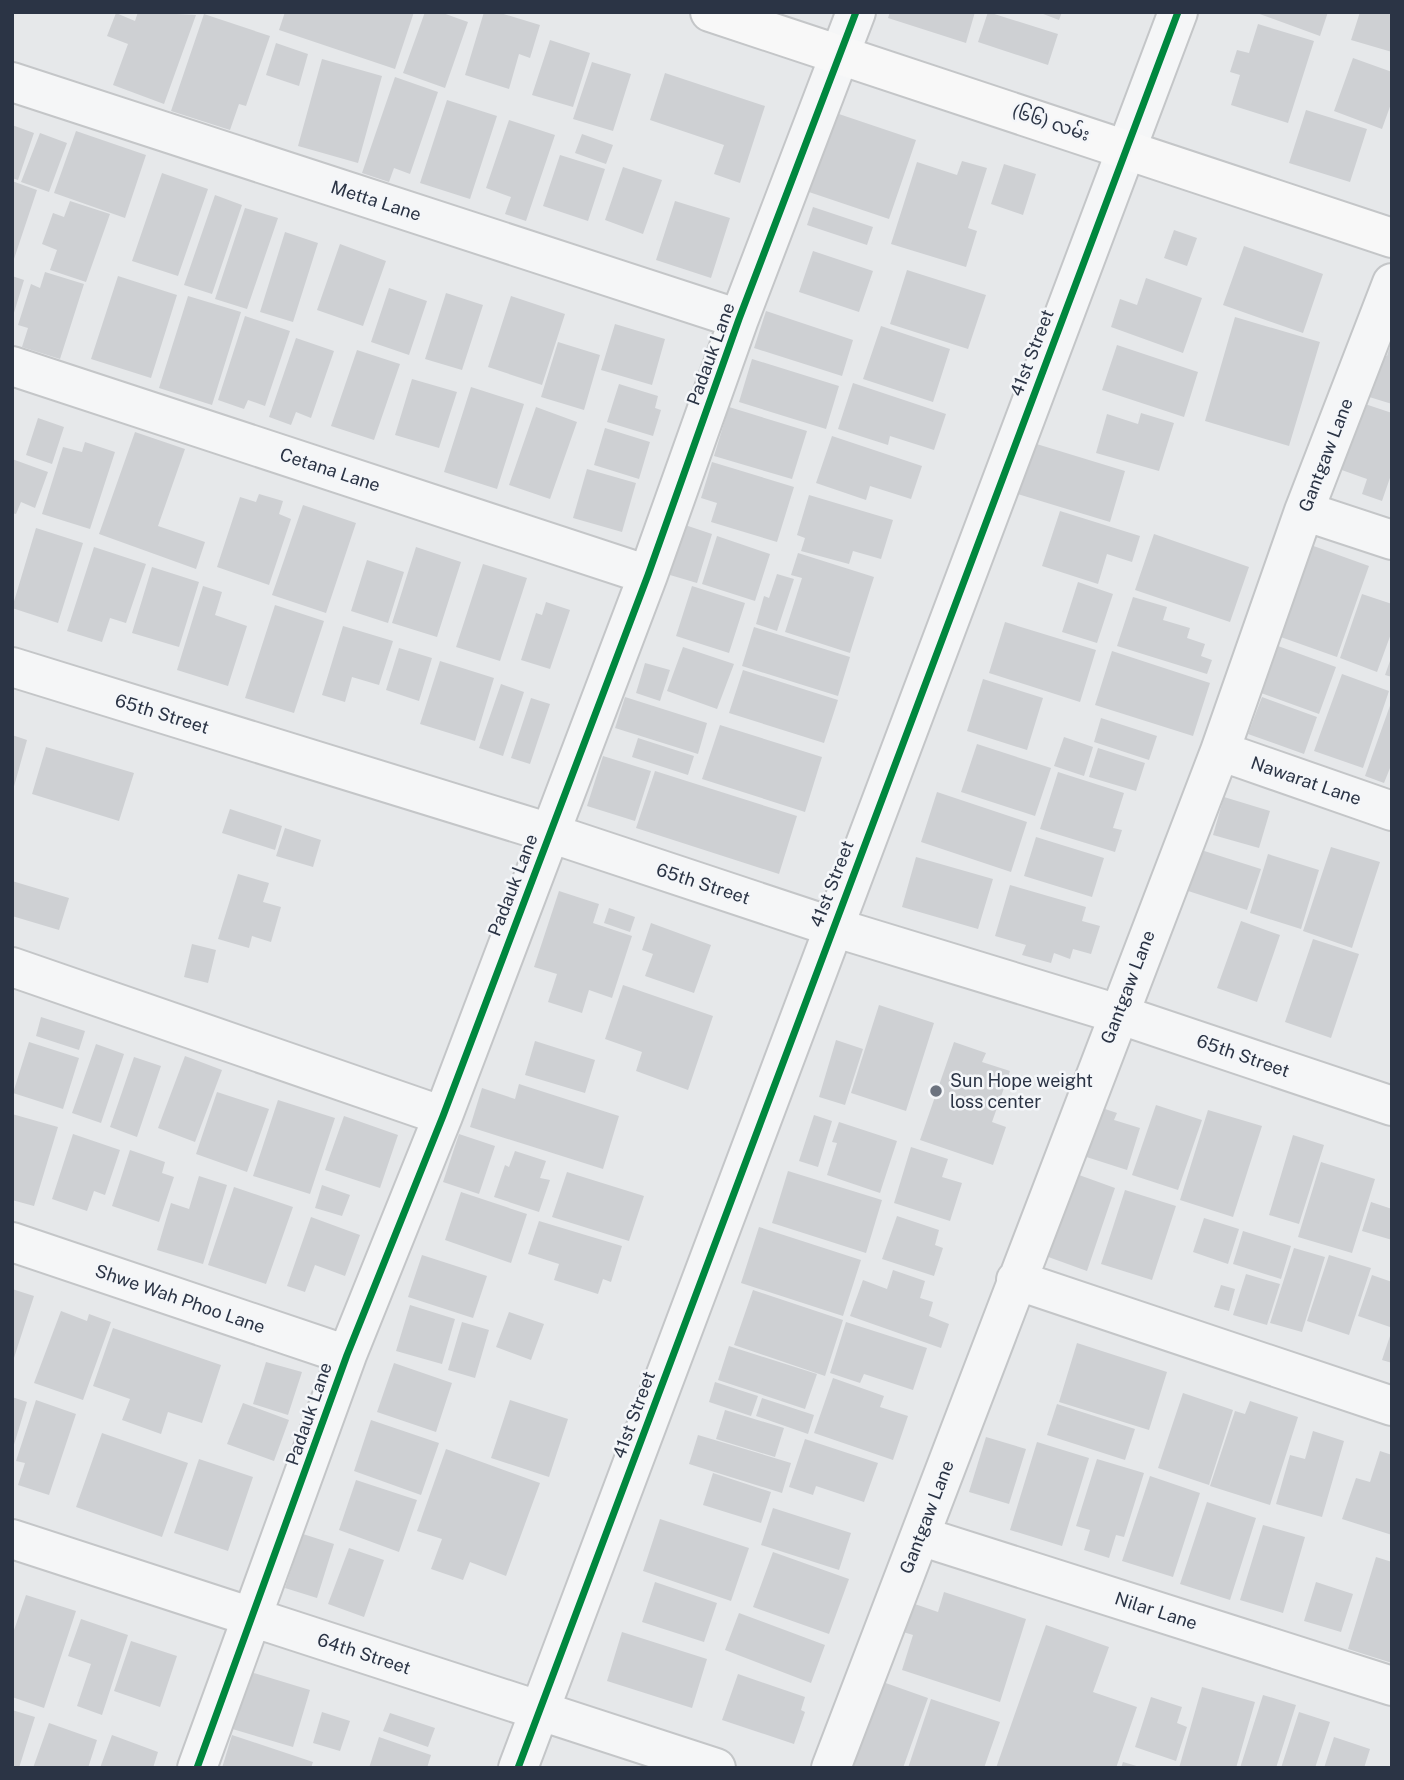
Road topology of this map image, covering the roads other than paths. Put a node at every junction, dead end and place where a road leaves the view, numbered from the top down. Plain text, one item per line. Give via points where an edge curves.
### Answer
1 (710, 12) edge
2 (856, 12) edge
3 (1178, 12) edge
4 (841, 53) junction
5 (12, 82) edge
6 (1126, 148) junction
7 (1392, 238) edge
8 (1392, 283) edge
9 (739, 320) junction
10 (12, 366) edge
11 (1304, 511) junction
12 (1392, 540) edge
13 (648, 575) junction
14 (12, 667) edge
15 (1220, 751) junction
16 (1392, 811) edge
17 (550, 833) junction
18 (833, 927) junction
19 (12, 967) edge
20 (1118, 1014) junction
21 (1392, 1106) edge
22 (443, 1116) junction
23 (12, 1242) edge
24 (1016, 1280) junction
25 (347, 1355) junction
26 (1392, 1406) edge
27 (920, 1536) junction
28 (12, 1539) edge
29 (254, 1619) junction
30 (1392, 1686) edge
31 (541, 1711) junction
32 (197, 1768) edge
33 (518, 1768) edge
34 (716, 1768) edge
35 (831, 1768) edge

1 - 4 street, (၆၆) လမ်း
2 - 4 street, Padauk Lane
3 - 6 street, 41st Street
4 - 6 street, (၆၆) လမ်း
4 - 9 street, Padauk Lane
5 - 9 street, Metta Lane
6 - 7 street, (၆၆) လမ်း
6 - 18 street, 41st Street
8 - 11 street, Gantgaw Lane
9 - 13 street, Padauk Lane
10 - 13 street, Cetana Lane
11 - 12 street
11 - 15 street, Gantgaw Lane
13 - 17 street, Padauk Lane
14 - 17 street, 65th Street
15 - 16 street, Nawarat Lane
15 - 20 street, Gantgaw Lane
17 - 18 street, 65th Street
17 - 22 street, Padauk Lane
18 - 20 street, 65th Street
18 - 31 street, 41st Street
19 - 22 street
20 - 21 street, 65th Street
20 - 24 street, Gantgaw Lane
22 - 25 street, Padauk Lane
23 - 25 street, Shwe Wah Phoo Lane
24 - 26 street
24 - 27 street, Gantgaw Lane
25 - 29 street, Padauk Lane
27 - 30 street, Nilar Lane
27 - 35 street, Gantgaw Lane
28 - 29 street, 64th Street
29 - 31 street, 64th Street
29 - 32 street, Padauk Lane
31 - 33 street, 41st Street
31 - 34 street, 64th Street

